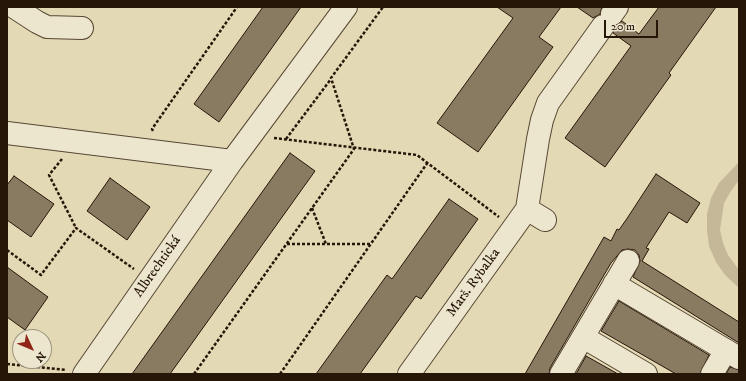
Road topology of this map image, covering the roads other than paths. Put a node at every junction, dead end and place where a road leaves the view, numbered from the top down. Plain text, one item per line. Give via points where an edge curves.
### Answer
1 (14, 7) edge
2 (346, 7) edge
3 (611, 16) edge
4 (82, 28) dead end
5 (7, 133) edge
6 (232, 161) junction
7 (527, 209) junction
8 (545, 220) dead end
9 (628, 260) dead end
10 (614, 284) junction
11 (583, 337) junction
12 (732, 354) edge
13 (77, 372) edge
14 (410, 374) edge
15 (561, 374) edge
16 (646, 374) edge
17 (712, 374) edge

1 - 4 street via 47,26
2 - 6 street, Albrechtická
3 - 7 street via 548,103 538,139
5 - 6 street
6 - 13 street, Albrechtická
7 - 8 street
7 - 14 street, Marš. Rybalka
9 - 10 street
10 - 11 street
10 - 12 street
11 - 15 street
11 - 16 street
12 - 17 street

